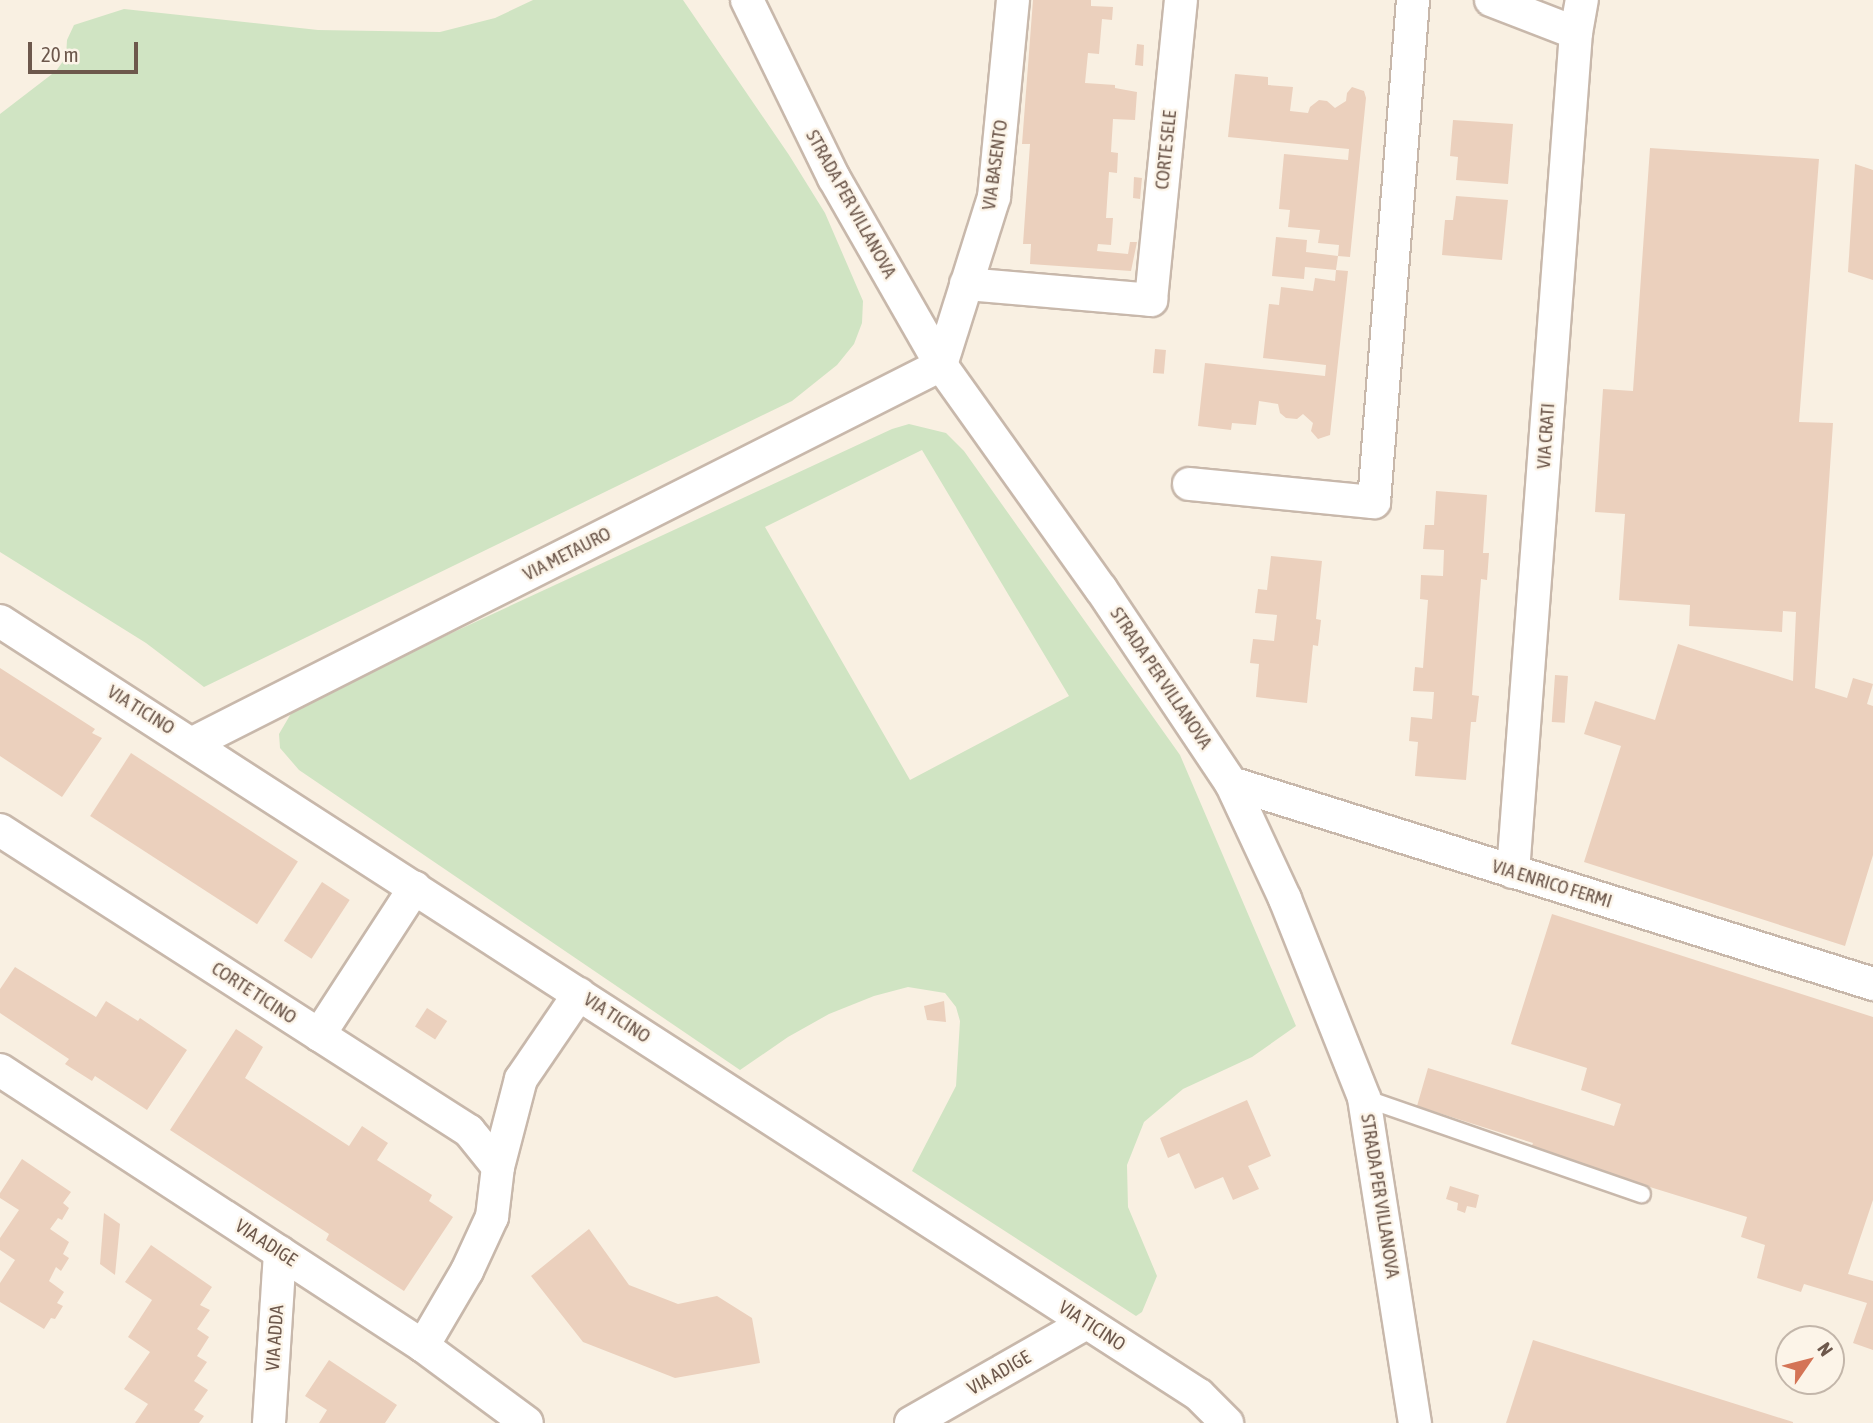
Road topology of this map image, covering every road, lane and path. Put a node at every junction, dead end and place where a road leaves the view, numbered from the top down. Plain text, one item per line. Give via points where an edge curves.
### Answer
1 (747, 0) edge
2 (1013, 0) edge
3 (1181, 0) edge
4 (1413, 0) edge
5 (1491, 0) edge
6 (1583, 0) edge
7 (1576, 33) junction
8 (967, 284) junction
9 (941, 365) junction
10 (1189, 484) dead end
11 (0, 621) edge
12 (193, 743) junction
13 (1231, 783) junction
14 (0, 830) edge
15 (1513, 872) junction
16 (415, 887) junction
17 (1873, 984) edge
18 (579, 994) junction
19 (319, 1035) junction
20 (0, 1070) edge
21 (1364, 1098) junction
22 (498, 1167) junction
23 (1642, 1195) dead end
24 (280, 1252) junction
25 (1086, 1323) junction
26 (423, 1346) junction
27 (269, 1423) edge
28 (527, 1423) edge
29 (911, 1423) edge
30 (1227, 1423) edge
31 (1415, 1423) edge

1 - 9 street, STRADA PER VILLANOVA via 834,177
2 - 8 street, VIA BASENTO via 994,197
3 - 8 street, CORTE SELE via 1151,300
4 - 10 street via 1374,502
5 - 7 street
6 - 7 street, VIA CRATI
7 - 15 street, VIA CRATI
8 - 9 street, VIA BASENTO
9 - 12 street, VIA METAURO
9 - 13 street, STRADA PER VILLANOVA via 1101,589
11 - 12 street, VIA TICINO
12 - 16 street, VIA TICINO
13 - 15 street, VIA ENRICO FERMI
13 - 21 street, STRADA PER VILLANOVA via 1285,899
14 - 19 street, CORTE TICINO
15 - 17 street, VIA ENRICO FERMI
16 - 18 street, VIA TICINO
16 - 19 street
18 - 22 street via 521,1079
18 - 25 street, VIA TICINO
19 - 22 street, CORTE TICINO via 469,1131
20 - 24 street, VIA ADIGE
21 - 23 lane
21 - 31 street, STRADA PER VILLANOVA
22 - 26 street via 492,1217
24 - 26 street, VIA ADIGE
24 - 27 street, VIA ADDA
25 - 29 street, VIA ADIGE
25 - 30 street, VIA TICINO via 1199,1395
26 - 28 street, VIA ADIGE

